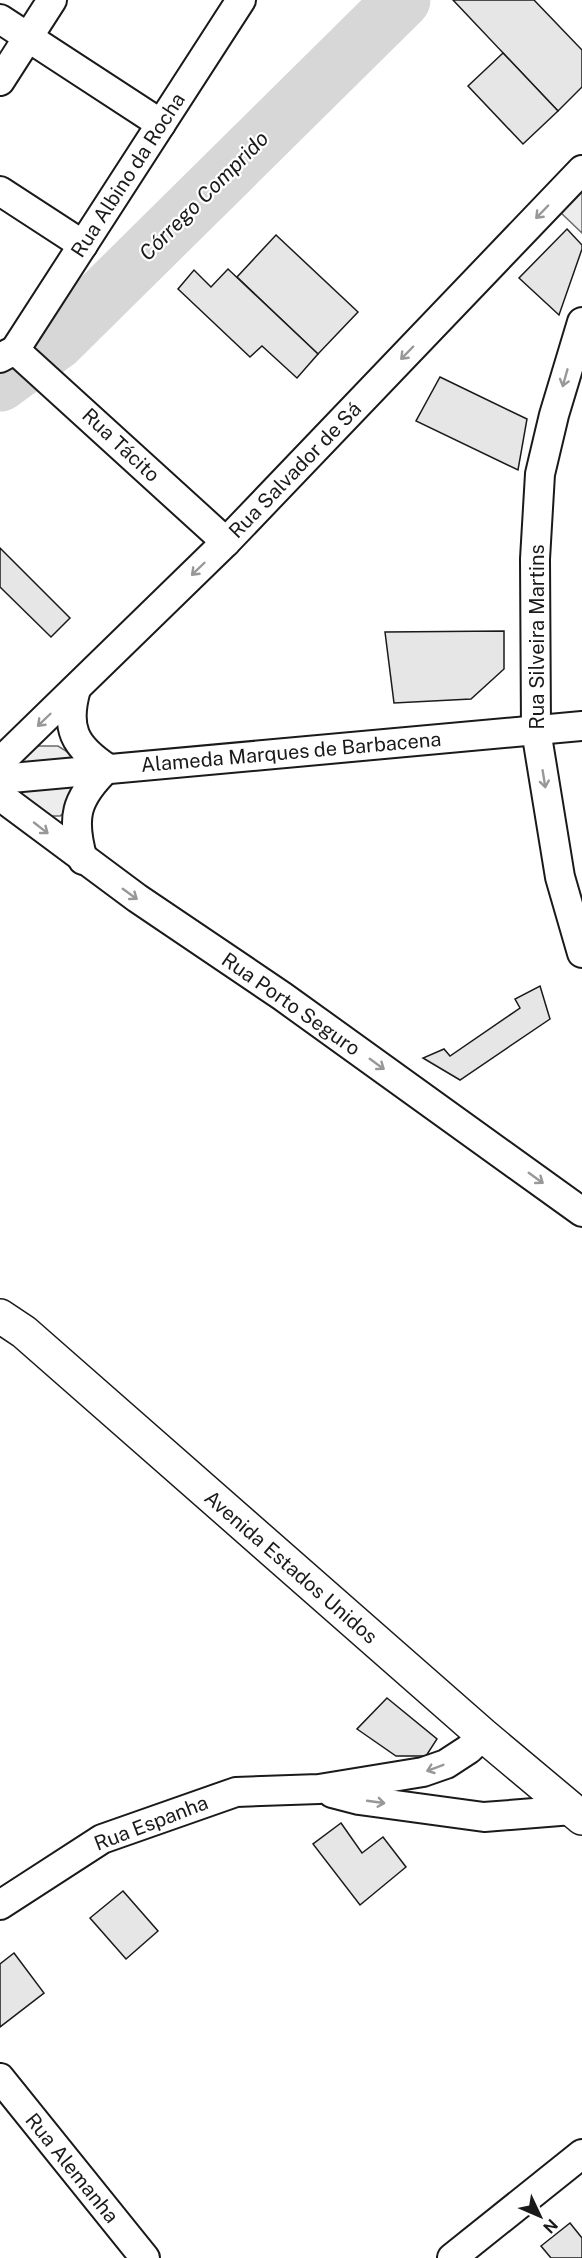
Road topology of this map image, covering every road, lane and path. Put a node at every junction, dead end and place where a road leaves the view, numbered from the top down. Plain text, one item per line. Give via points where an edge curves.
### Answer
1 (52, 0) edge
2 (241, 0) edge
3 (0, 19) edge
4 (28, 37) junction
5 (0, 81) edge
6 (161, 124) junction
7 (582, 170) edge
8 (0, 191) edge
9 (82, 244) junction
10 (582, 322) edge
11 (18, 358) edge
12 (226, 542) junction
13 (76, 689) junction
14 (582, 726) edge
15 (536, 730) junction
16 (0, 762) edge
17 (107, 768) junction
18 (0, 779) edge
19 (0, 796) edge
20 (83, 860) junction
21 (582, 952) edge
22 (582, 1212) edge
23 (0, 1316) edge
24 (483, 1735) junction
25 (319, 1789) junction
26 (577, 1814) edge
27 (0, 1905) edge
28 (0, 2078) edge
29 (582, 2154) edge
30 (145, 2258) edge
31 (452, 2258) edge

1 - 4 street
2 - 6 street, Rua Albino da Rocha
3 - 4 street
4 - 5 street
4 - 6 street
6 - 9 street, Rua Albino da Rocha
7 -> 12 street, Rua Salvador de Sá
8 - 9 street
9 - 11 street, Rua Albino da Rocha
10 -> 15 street, Rua Silveira Martins via 540,474 535,559
11 - 12 street, Rua Tácito
12 -> 13 street, Rua Salvador de Sá
13 -> 16 street, Rua Salvador de Sá
13 - 17 street via 71,707 76,738 82,748
14 - 15 street, Alameda Marques de Barbacena
15 - 17 street, Alameda Marques de Barbacena
15 -> 21 street, Rua Silveira Martins via 560,877
17 - 18 street, Alameda Marques de Barbacena
17 - 20 street via 80,802 75,822
19 -> 20 street, Rua Porto Seguro
20 -> 22 street, Rua Porto Seguro via 282,996
23 - 24 street, Avenida Estados Unidos via 33,1340
24 -> 25 street, Rua Espanha via 446,1764 423,1772
24 - 26 street, Avenida Estados Unidos
25 -> 26 street, Rua Espanha via 359,1800 484,1816
25 - 27 street, Rua Espanha via 236,1792 102,1839
28 - 30 street, Rua Alemanha
29 - 31 street

